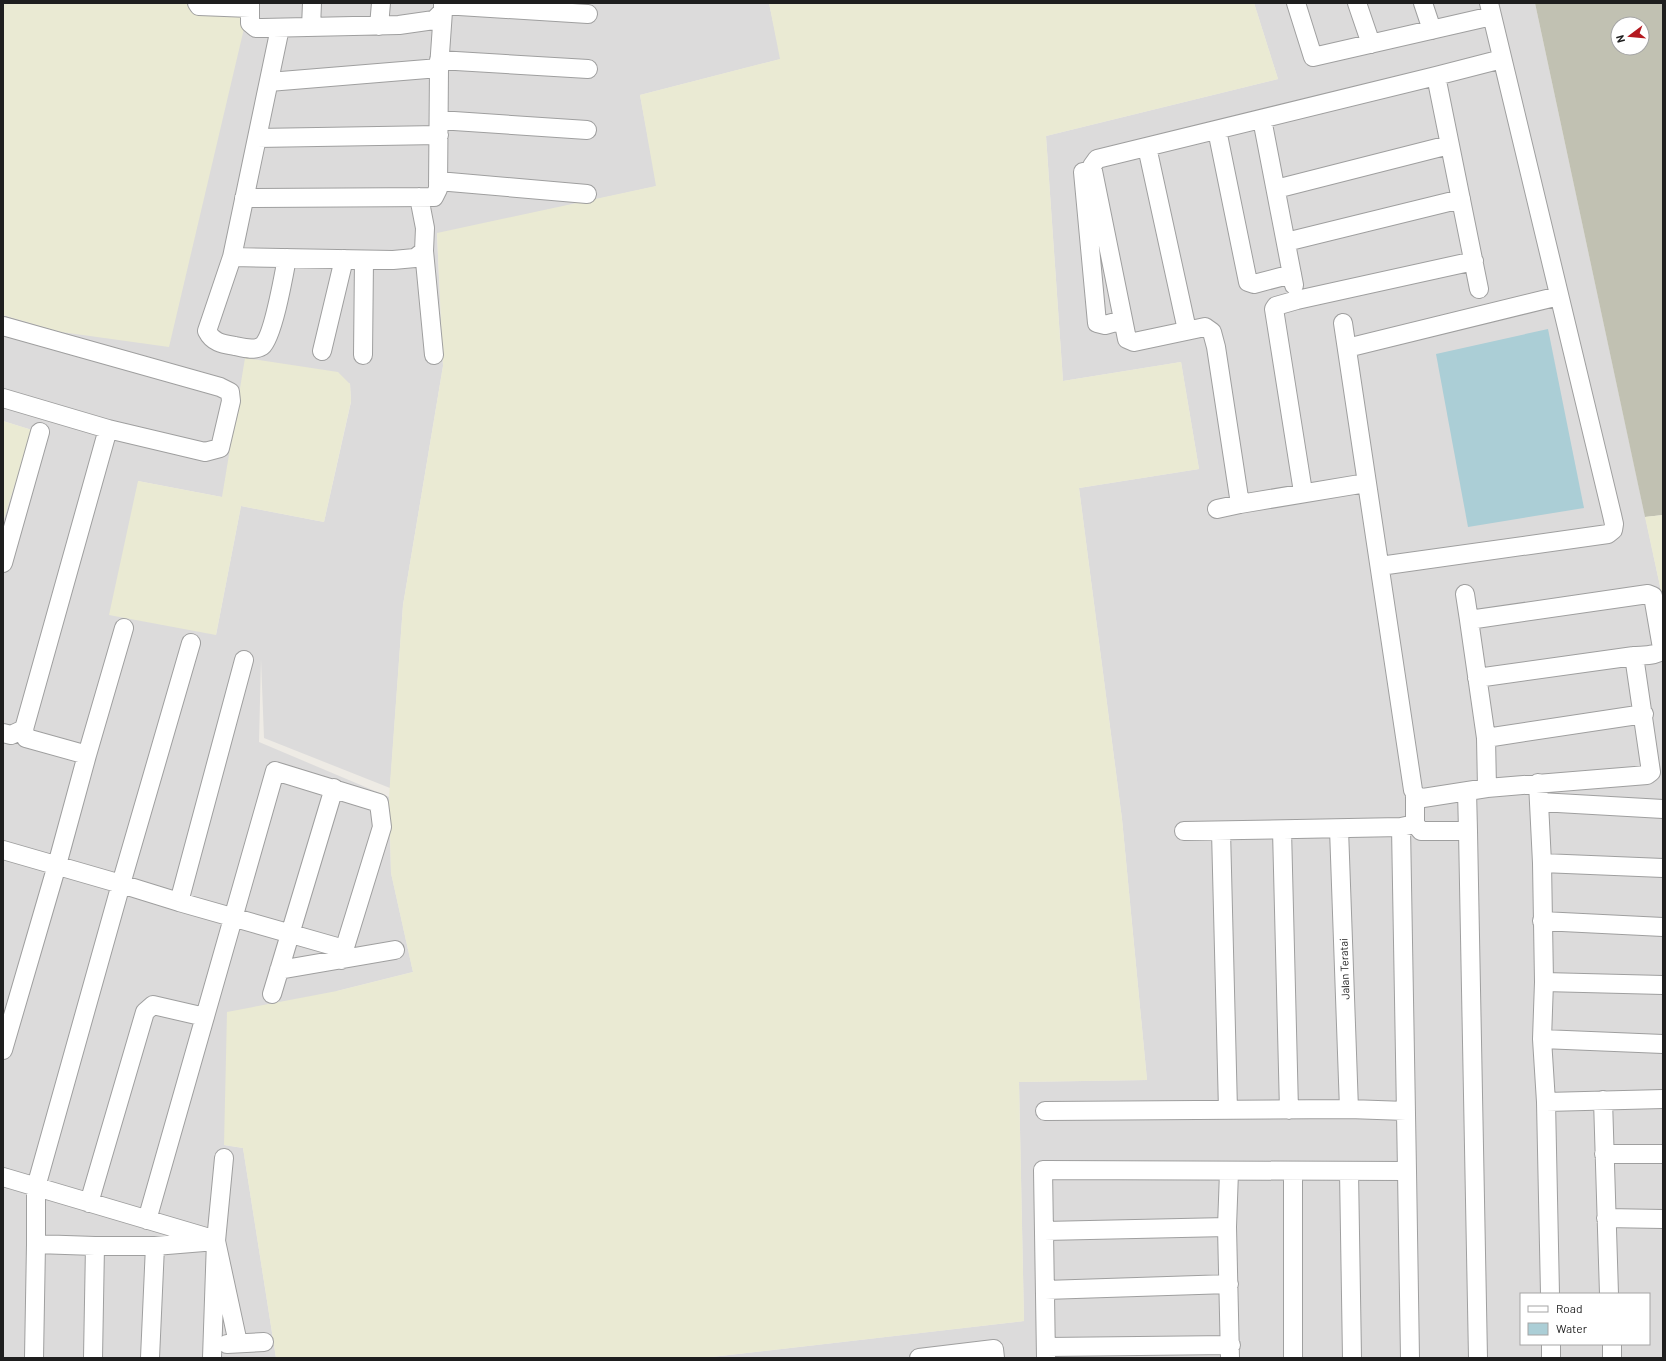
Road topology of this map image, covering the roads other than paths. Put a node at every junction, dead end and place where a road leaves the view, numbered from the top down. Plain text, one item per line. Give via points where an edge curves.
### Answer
1 (197, 3) edge
2 (312, 3) edge
3 (381, 3) edge
4 (1296, 3) edge
5 (1357, 3) edge
6 (1423, 3) edge
7 (250, 5) edge
8 (443, 6) edge
9 (1490, 10) edge
10 (588, 14) dead end
11 (379, 26) junction
12 (311, 27) junction
13 (280, 28) junction
14 (1432, 30) junction
15 (1371, 44) junction
16 (1502, 59) junction
17 (439, 64) junction
18 (588, 69) dead end
19 (1436, 76) junction
20 (269, 82) junction
21 (1262, 119) junction
22 (439, 128) junction
23 (587, 130) dead end
24 (1217, 130) junction
25 (257, 138) junction
26 (1450, 145) junction
27 (1147, 147) junction
28 (1092, 166) junction
29 (438, 181) junction
30 (1276, 189) junction
31 (587, 194) dead end
32 (419, 197) junction
33 (244, 198) junction
34 (1461, 199) junction
35 (1286, 242) junction
36 (424, 252) junction
37 (232, 257) junction
38 (288, 258) junction
39 (344, 259) junction
40 (364, 260) junction
41 (1474, 261) junction
42 (1292, 274) junction
43 (1479, 289) dead end
44 (1559, 296) junction
45 (1297, 300) junction
46 (1124, 320) junction
47 (1343, 323) dead end
48 (3, 326) edge
49 (1187, 330) junction
50 (1347, 348) junction
51 (322, 351) dead end
52 (363, 354) dead end
53 (434, 355) dead end
54 (3, 398) edge
55 (108, 429) junction
56 (40, 432) dead end
57 (1366, 483) junction
58 (1303, 492) junction
59 (1240, 504) junction
60 (1217, 509) dead end
61 (3, 563) edge
62 (1380, 566) junction
63 (1465, 594) dead end
64 (1469, 620) junction
65 (124, 628) dead end
66 (192, 643) dead end
67 (1634, 656) junction
68 (244, 660) dead end
69 (1477, 678) junction
70 (1644, 714) junction
71 (24, 729) junction
72 (3, 732) edge
73 (1486, 738) junction
74 (87, 755) junction
75 (1538, 783) junction
76 (334, 788) junction
77 (1487, 788) junction
78 (1467, 791) junction
79 (1415, 795) junction
80 (1540, 802) junction
81 (1663, 809) edge
82 (1408, 826) junction
83 (1339, 829) junction
84 (1282, 830) junction
85 (1184, 831) dead end
86 (1221, 831) junction
87 (1468, 831) junction
88 (3, 850) edge
89 (1542, 863) junction
90 (57, 865) junction
91 (1663, 868) edge
92 (121, 884) junction
93 (179, 902) junction
94 (233, 917) junction
95 (1542, 921) junction
96 (1663, 927) edge
97 (290, 934) junction
98 (395, 950) dead end
99 (343, 954) junction
100 (279, 970) junction
101 (1544, 982) junction
102 (1663, 985) edge
103 (272, 994) dead end
104 (205, 1017) junction
105 (1542, 1039) junction
106 (1663, 1044) edge
107 (3, 1050) edge
108 (1663, 1099) edge
109 (1603, 1100) junction
110 (1546, 1102) junction
111 (1045, 1110) dead end
112 (1228, 1110) junction
113 (1290, 1110) junction
114 (1349, 1110) junction
115 (1406, 1111) junction
116 (1604, 1154) junction
117 (1663, 1154) edge
118 (224, 1158) dead end
119 (1293, 1171) junction
120 (1349, 1171) junction
121 (1407, 1171) junction
122 (1229, 1172) junction
123 (3, 1177) edge
124 (36, 1187) junction
125 (89, 1203) junction
126 (1606, 1218) junction
127 (147, 1220) junction
128 (1663, 1224) edge
129 (1227, 1227) junction
130 (1044, 1231) junction
131 (216, 1240) junction
132 (36, 1244) junction
133 (95, 1246) junction
134 (155, 1246) junction
135 (1229, 1284) junction
136 (1045, 1290) junction
137 (1550, 1293) edge
138 (1609, 1293) edge
139 (264, 1342) dead end
140 (238, 1343) junction
141 (1551, 1345) edge
142 (1612, 1345) edge
143 (212, 1351) edge
144 (1231, 1351) edge
145 (1046, 1353) edge
146 (937, 1357) edge
147 (34, 1358) edge
148 (93, 1358) edge
149 (150, 1358) edge
150 (919, 1358) edge
151 (995, 1358) edge
152 (1293, 1358) edge
153 (1352, 1358) edge
154 (1410, 1358) edge
155 (1478, 1358) edge
156 (1551, 1358) edge
157 (1612, 1358) edge

1 - 7 street via 199,6
2 - 12 street
3 - 11 street
4 - 15 street via 1313,57
5 - 15 street
6 - 14 street
7 - 13 street via 250,24 256,28
8 - 10 street
8 - 11 street via 434,20
8 - 17 street
9 - 14 street
9 - 16 street
11 - 12 street
12 - 13 street
13 - 20 street
14 - 15 street
16 - 19 street
16 - 44 street
17 - 18 street
17 - 20 street
17 - 22 street
19 - 21 street
19 - 26 street
20 - 25 street
21 - 24 street
21 - 30 street
22 - 23 street
22 - 25 street
22 - 29 street
24 - 27 street
24 - 42 street via 1248,282 1254,284
25 - 33 street
26 - 30 street
26 - 34 street
27 - 28 street via 1097,160
27 - 49 street
28 - 46 street
28 - 46 street via 1083,171 1097,323 1104,325
29 - 31 street
29 - 32 street via 434,196
30 - 35 street
32 - 33 street
32 - 36 street via 425,228
33 - 37 street
34 - 35 street
34 - 41 street
35 - 42 street
36 - 40 street via 415,258
36 - 53 street
37 - 38 street
37 - 38 street via 207,331 211,338 223,344 252,349 262,345 270,334
38 - 39 street
39 - 40 street
39 - 51 street
40 - 52 street
41 - 43 street
41 - 45 street
42 - 45 street
44 - 50 street
44 - 62 street via 1612,515 1612,530 1608,534
45 - 58 street via 1280,304 1274,309
46 - 49 street via 1127,339 1134,342
47 - 50 street
48 - 55 street via 220,387 230,392 231,401 220,448 205,452
49 - 59 street via 1205,327 1212,332
50 - 57 street
54 - 55 street
55 - 71 street
56 - 61 street
57 - 58 street
57 - 62 street
58 - 59 street
59 - 60 street
62 - 79 street
63 - 64 street
64 - 67 street via 1650,595 1654,599 1661,650 1657,653
64 - 69 street
65 - 74 street
66 - 92 street
67 - 69 street
67 - 70 street
68 - 93 street
69 - 73 street
70 - 73 street
70 - 75 street via 1652,769 1650,774
71 - 72 street via 12,734
71 - 74 street via 26,738
73 - 77 street
74 - 90 street
75 - 77 street
75 - 80 street
76 - 94 street via 275,771
76 - 97 street
76 - 99 street via 379,803 382,827
77 - 78 street
78 - 79 street via 1423,798
78 - 87 street
79 - 82 street
80 - 81 street
80 - 89 street
82 - 83 street
82 - 87 street via 1421,831
82 - 115 street
83 - 84 street
83 - 114 street, Jalan Teratai
84 - 86 street
84 - 113 street
85 - 86 street
86 - 112 street
87 - 155 street
88 - 90 street
89 - 91 street
89 - 95 street
90 - 92 street
90 - 107 street
92 - 93 street
92 - 124 street
93 - 94 street
94 - 97 street
94 - 104 street
95 - 96 street
95 - 101 street
97 - 99 street
97 - 100 street
98 - 99 street
99 - 100 street
100 - 103 street
101 - 102 street
101 - 105 street
104 - 125 street via 153,1005 145,1012
104 - 127 street
105 - 106 street
105 - 110 street
108 - 109 street
109 - 110 street
109 - 116 street
110 - 137 street
111 - 112 street
112 - 113 street
113 - 114 street
114 - 115 street
115 - 121 street
116 - 117 street
116 - 126 street
118 - 131 street
119 - 120 street
119 - 122 street
119 - 152 street
120 - 121 street
120 - 153 street
121 - 154 street
122 - 129 street
122 - 130 street via 1043,1170
123 - 124 street
124 - 125 street
124 - 132 street
125 - 127 street
126 - 128 street
126 - 138 street
127 - 131 street
129 - 130 street
129 - 135 street
130 - 136 street
131 - 134 street
131 - 140 street
131 - 143 street
132 - 133 street
132 - 147 street
133 - 134 street
133 - 148 street
134 - 149 street
135 - 136 street
135 - 144 street
136 - 145 street
139 - 140 street
140 - 143 street
141 - 156 street
142 - 157 street
144 - 145 street
146 - 150 street
146 - 151 street via 994,1349

